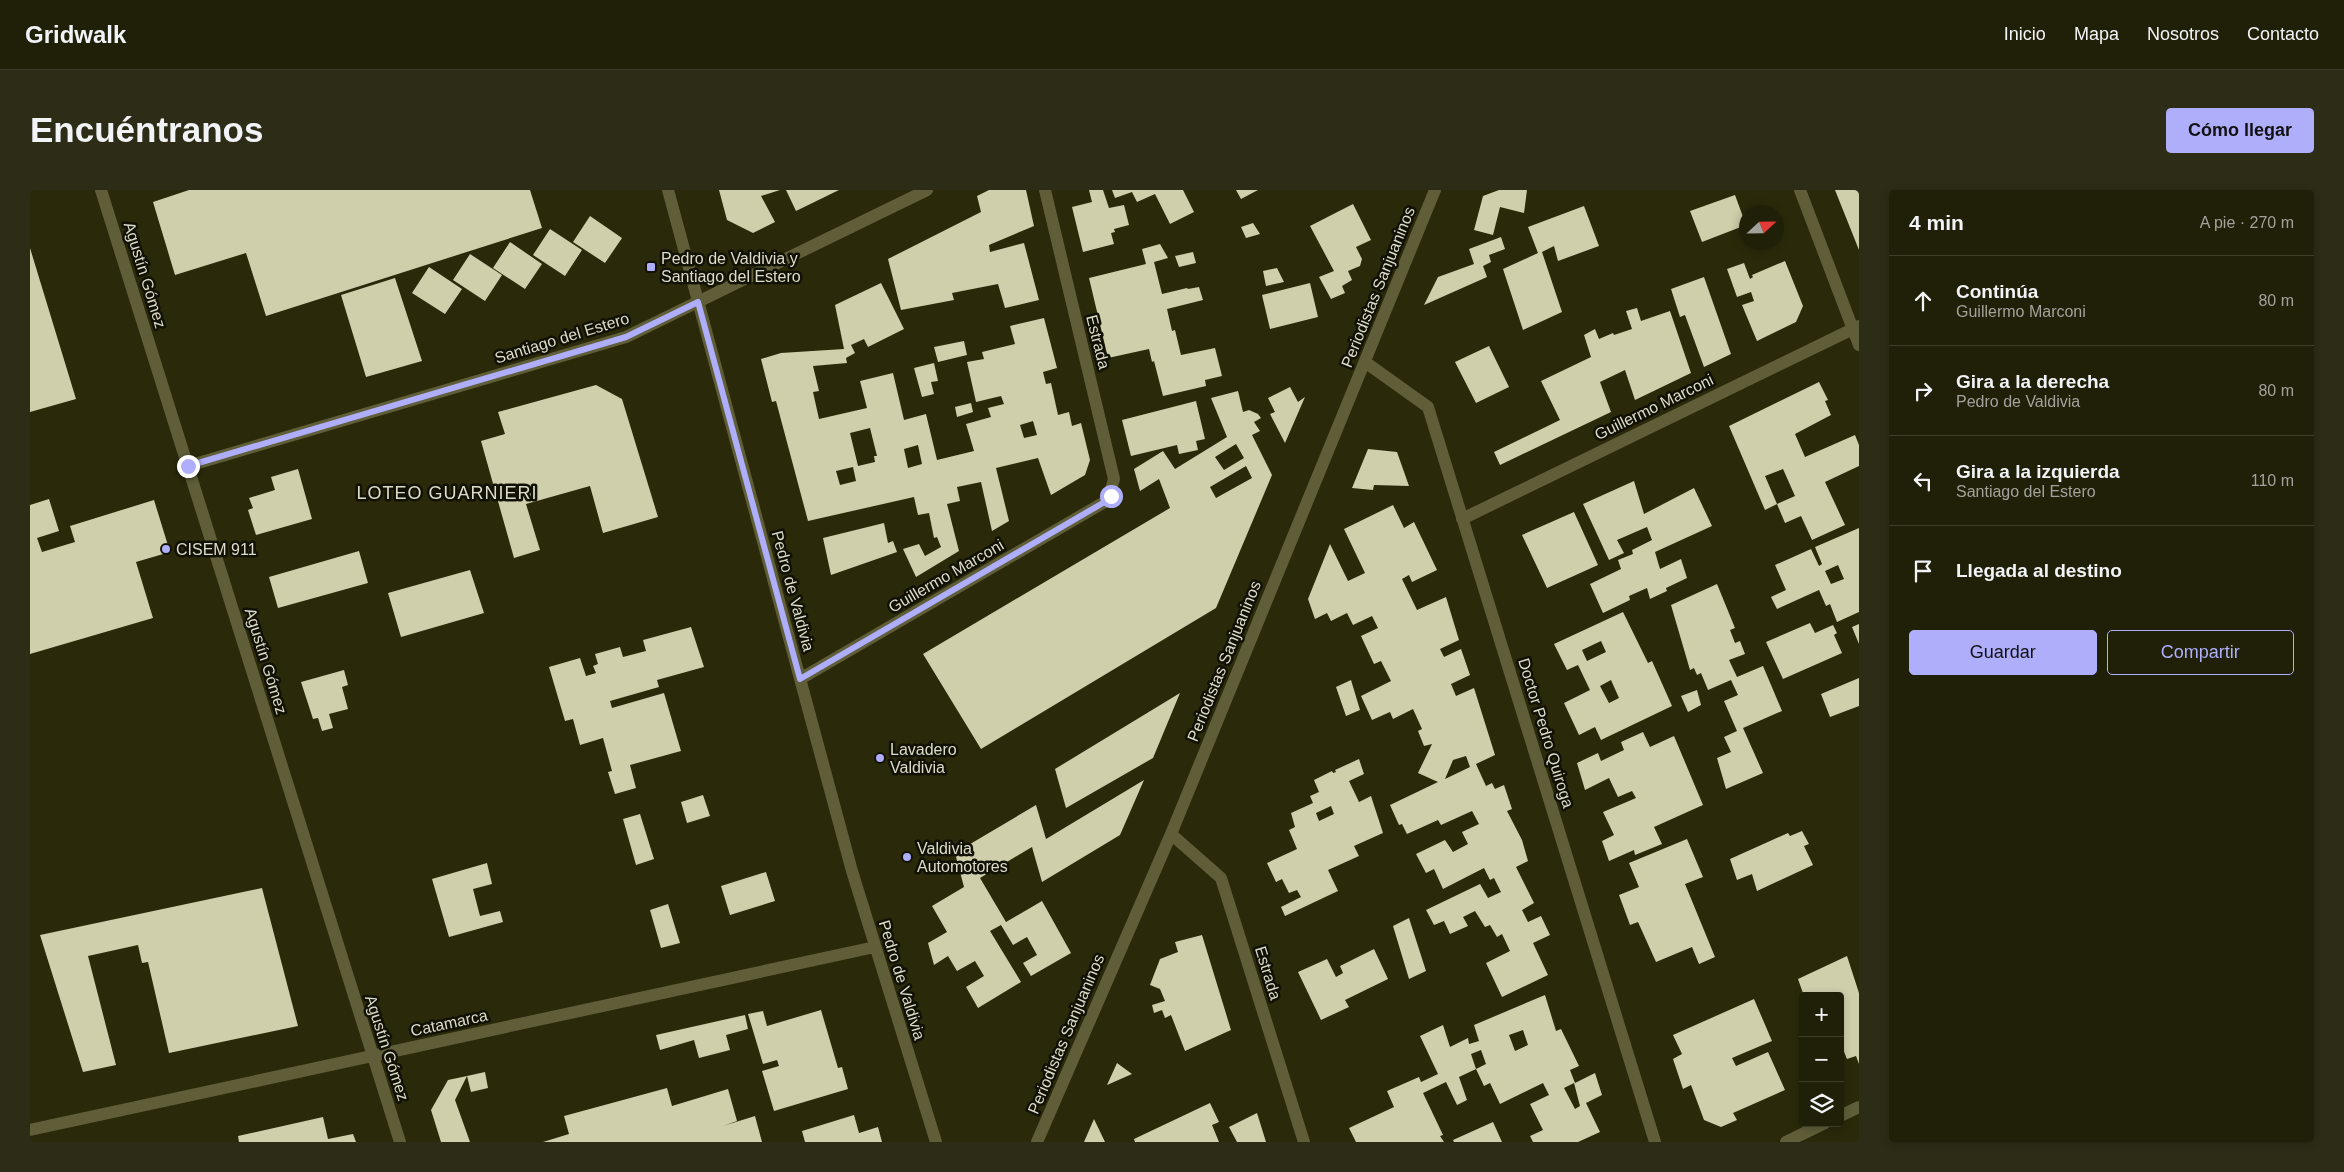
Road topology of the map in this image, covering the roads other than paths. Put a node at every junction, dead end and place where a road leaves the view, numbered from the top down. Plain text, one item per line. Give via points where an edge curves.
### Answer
1 (101, 190) edge
2 (668, 190) edge
3 (927, 190) edge
4 (1045, 190) edge
5 (1435, 190) edge
6 (1800, 190) edge
7 (698, 302) junction
8 (1856, 327) edge
9 (1859, 345) edge
10 (1365, 362) junction
11 (188, 466) junction
12 (1108, 500) joint
13 (1462, 518) junction
14 (800, 679) junction
15 (1170, 834) junction
16 (875, 947) junction
17 (373, 1056) junction
18 (1859, 1107) edge
19 (1844, 1114) edge
20 (1817, 1127) edge
21 (30, 1130) edge
22 (400, 1142) edge
23 (936, 1142) edge
24 (1037, 1142) edge
25 (1304, 1142) edge
26 (1655, 1142) edge
27 (1786, 1142) edge

1 - 11 street, Agustín Gómez
2 - 7 street, Pedro de Valdivia
3 - 7 street, Santiago del Estero
4 - 12 street, Estrada via 1114,479
5 - 10 street, Periodistas Sanjuaninos
6 - 8 street
7 - 11 street, Santiago del Estero via 626,337
7 - 14 street, Pedro de Valdivia
8 - 9 street
8 - 13 street, Guillermo Marconi
10 - 13 street, Doctor Pedro Quiroga via 1428,407
10 - 15 street, Periodistas Sanjuaninos
11 - 17 street, Agustín Gómez
12 - 14 street, Guillermo Marconi
13 - 26 street, Doctor Pedro Quiroga
14 - 16 street, Pedro de Valdivia
15 - 24 street, Periodistas Sanjuaninos
15 - 25 street, Estrada via 1221,878
16 - 17 street, Catamarca
16 - 23 street, Pedro de Valdivia
17 - 21 street, Catamarca
17 - 22 street, Agustín Gómez
18 - 19 street
20 - 27 street

